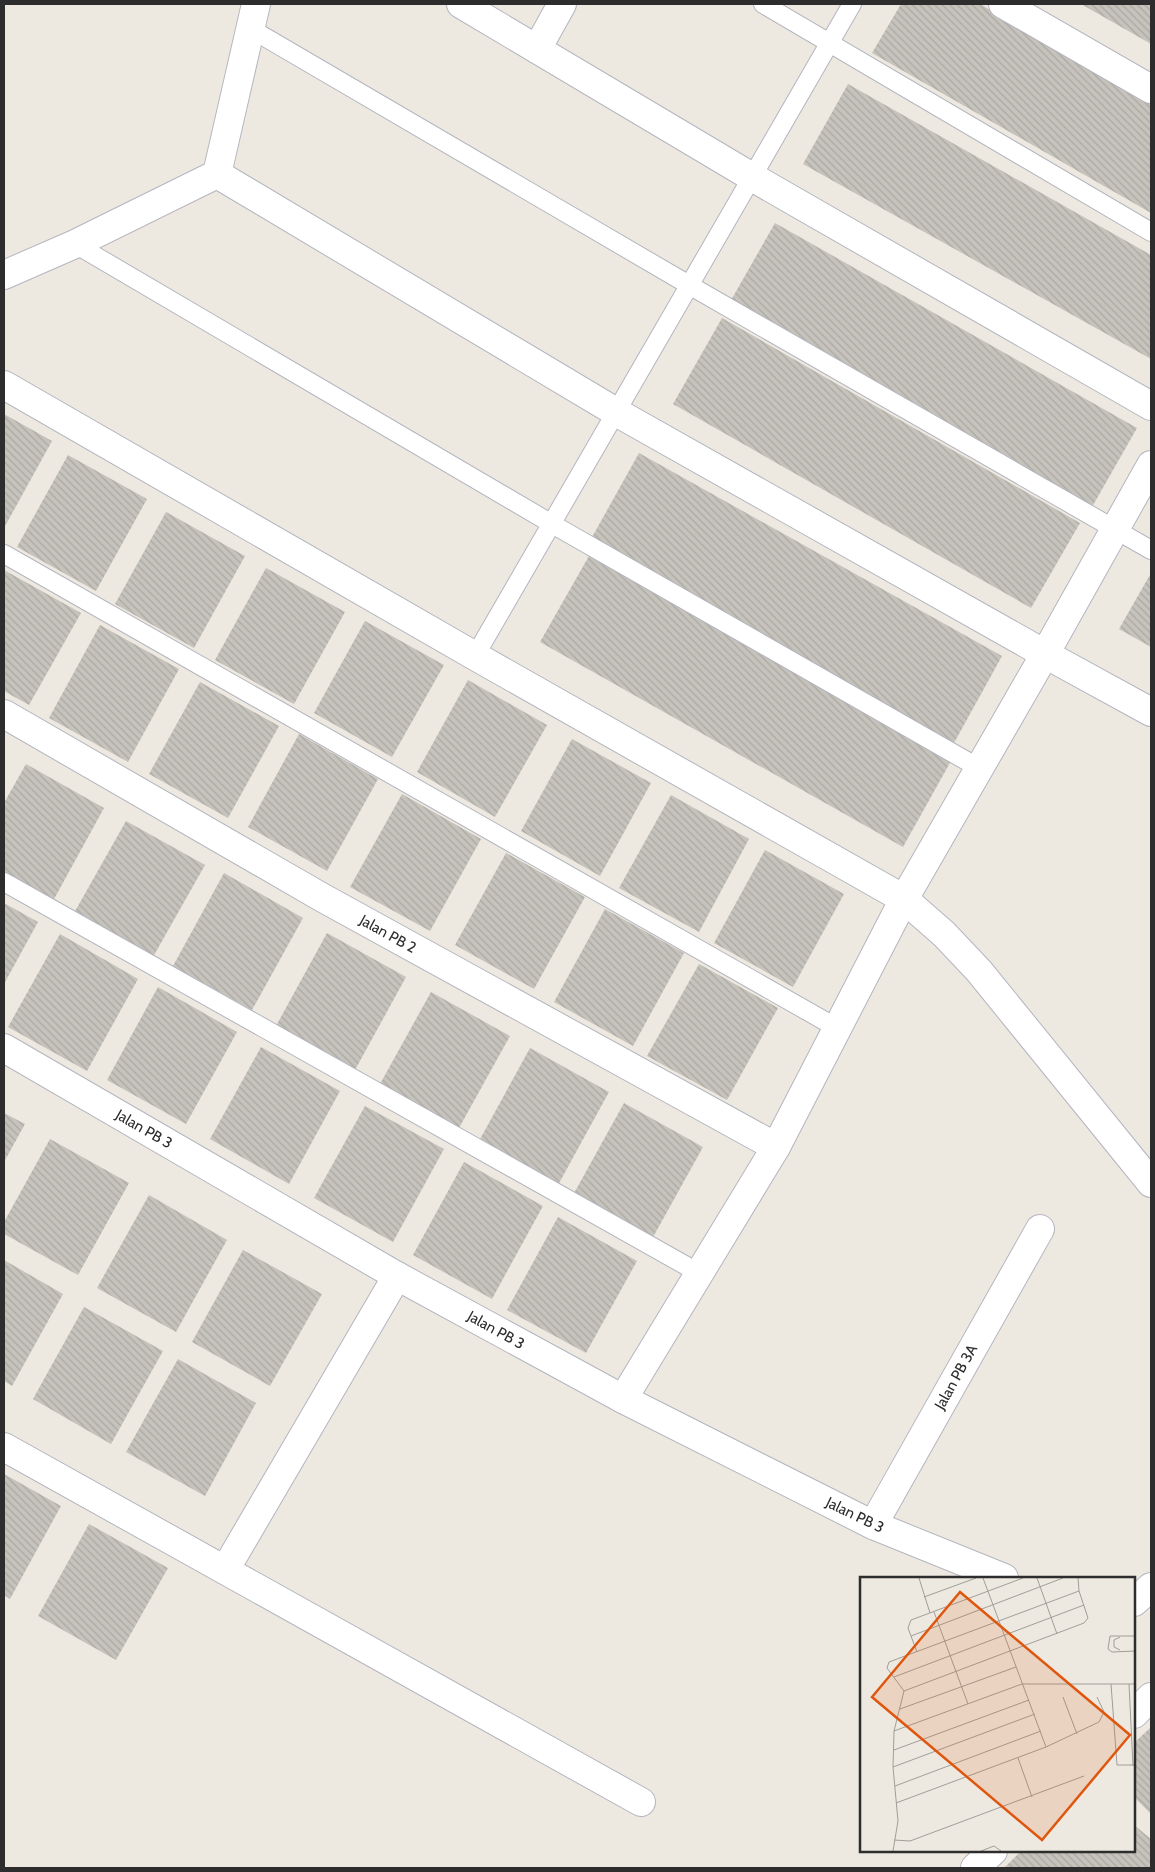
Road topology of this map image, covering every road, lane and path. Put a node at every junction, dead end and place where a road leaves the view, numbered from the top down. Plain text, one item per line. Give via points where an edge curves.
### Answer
1 (461, 4) edge
2 (562, 4) edge
3 (762, 4) edge
4 (852, 4) edge
5 (1003, 4) edge
6 (254, 16) edge
7 (830, 43) junction
8 (537, 49) junction
9 (1151, 90) edge
10 (217, 174) junction
11 (752, 177) junction
12 (1151, 232) edge
13 (75, 244) junction
14 (4, 274) edge
15 (689, 285) junction
16 (4, 385) edge
17 (1151, 406) edge
18 (616, 412) junction
19 (1151, 465) edge
20 (552, 524) junction
21 (1115, 529) junction
22 (1151, 550) edge
23 (4, 554) edge
24 (1046, 654) junction
25 (475, 656) junction
26 (1151, 712) edge
27 (4, 714) edge
28 (979, 768) junction
29 (4, 882) edge
30 (904, 899) junction
31 (837, 1028) junction
32 (4, 1048) edge
33 (776, 1147) junction
34 (1151, 1183) edge
35 (1040, 1229) dead end
36 (699, 1273) junction
37 (397, 1276) junction
38 (623, 1399) junction
39 (4, 1447) edge
40 (873, 1525) junction
41 (225, 1570) junction
42 (1002, 1577) edge
43 (1151, 1587) edge
44 (1135, 1601) edge
45 (1151, 1697) edge
46 (1135, 1713) edge
47 (641, 1802) dead end
48 (992, 1852) edge
49 (975, 1868) edge

1 - 8 street
2 - 8 street
3 - 7 lane
4 - 7 lane
5 - 9 street
6 - 10 street
6 - 15 lane
7 - 11 lane
7 - 12 lane
8 - 11 street
10 - 13 street
10 - 18 street
11 - 15 lane
11 - 17 street
13 - 14 street
13 - 20 lane
15 - 18 lane
15 - 21 lane
16 - 25 street
18 - 20 lane
18 - 24 street
19 - 21 street
20 - 25 lane
20 - 28 lane
21 - 22 lane
21 - 24 street
23 - 31 lane
24 - 26 street
24 - 28 street
25 - 30 street
27 - 33 street, Jalan PB 2 via 323,898
28 - 30 street
29 - 36 lane
30 - 31 street
30 - 34 street via 979,971
31 - 33 street
32 - 37 street, Jalan PB 3
33 - 36 street
35 - 40 street, Jalan PB 3A
36 - 38 street
37 - 38 street, Jalan PB 3
37 - 41 street
38 - 40 street, Jalan PB 3
39 - 41 street
40 - 42 street, Jalan PB 3
41 - 47 street
43 - 44 street
45 - 46 street
48 - 49 street

